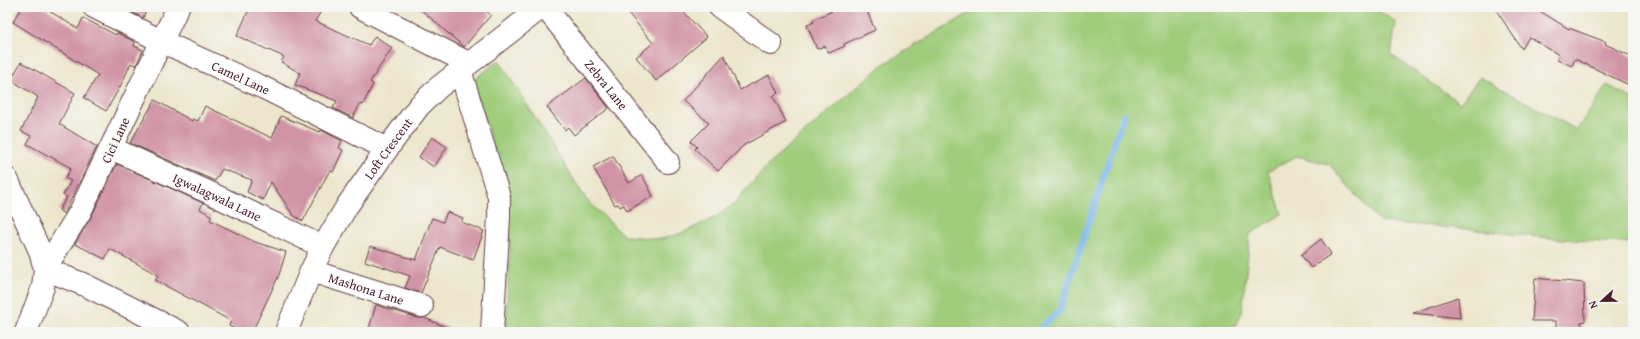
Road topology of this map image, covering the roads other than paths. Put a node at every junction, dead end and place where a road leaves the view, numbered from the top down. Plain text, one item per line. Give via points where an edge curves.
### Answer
1 (94, 7) edge
2 (178, 7) edge
3 (360, 7) edge
4 (544, 7) edge
5 (720, 7) edge
6 (161, 41) junction
7 (771, 44) dead end
8 (464, 66) junction
9 (111, 148) junction
10 (387, 149) junction
11 (668, 162) dead end
12 (8, 182) edge
13 (323, 247) junction
14 (45, 269) junction
15 (311, 271) junction
16 (422, 306) dead end
17 (26, 332) edge
18 (179, 332) edge
19 (286, 332) edge
20 (492, 332) edge

1 - 6 street, Camel Lane
2 - 6 street, Cici Lane
3 - 8 street
4 - 8 street, Loft Crescent
4 - 11 street, Zebra Lane
5 - 7 street
6 - 9 street, Cici Lane
6 - 10 street, Camel Lane via 264,88
8 - 10 street, Loft Crescent via 419,106
8 - 20 street via 499,197
9 - 13 street, Igwalagwala Lane
9 - 14 street, Cici Lane via 80,212
10 - 13 street, Loft Crescent via 347,206
12 - 14 street via 40,251
13 - 15 street, Loft Crescent
14 - 17 street via 43,287
14 - 18 street via 85,284
15 - 16 street, Mashona Lane
15 - 19 street, Loft Crescent

